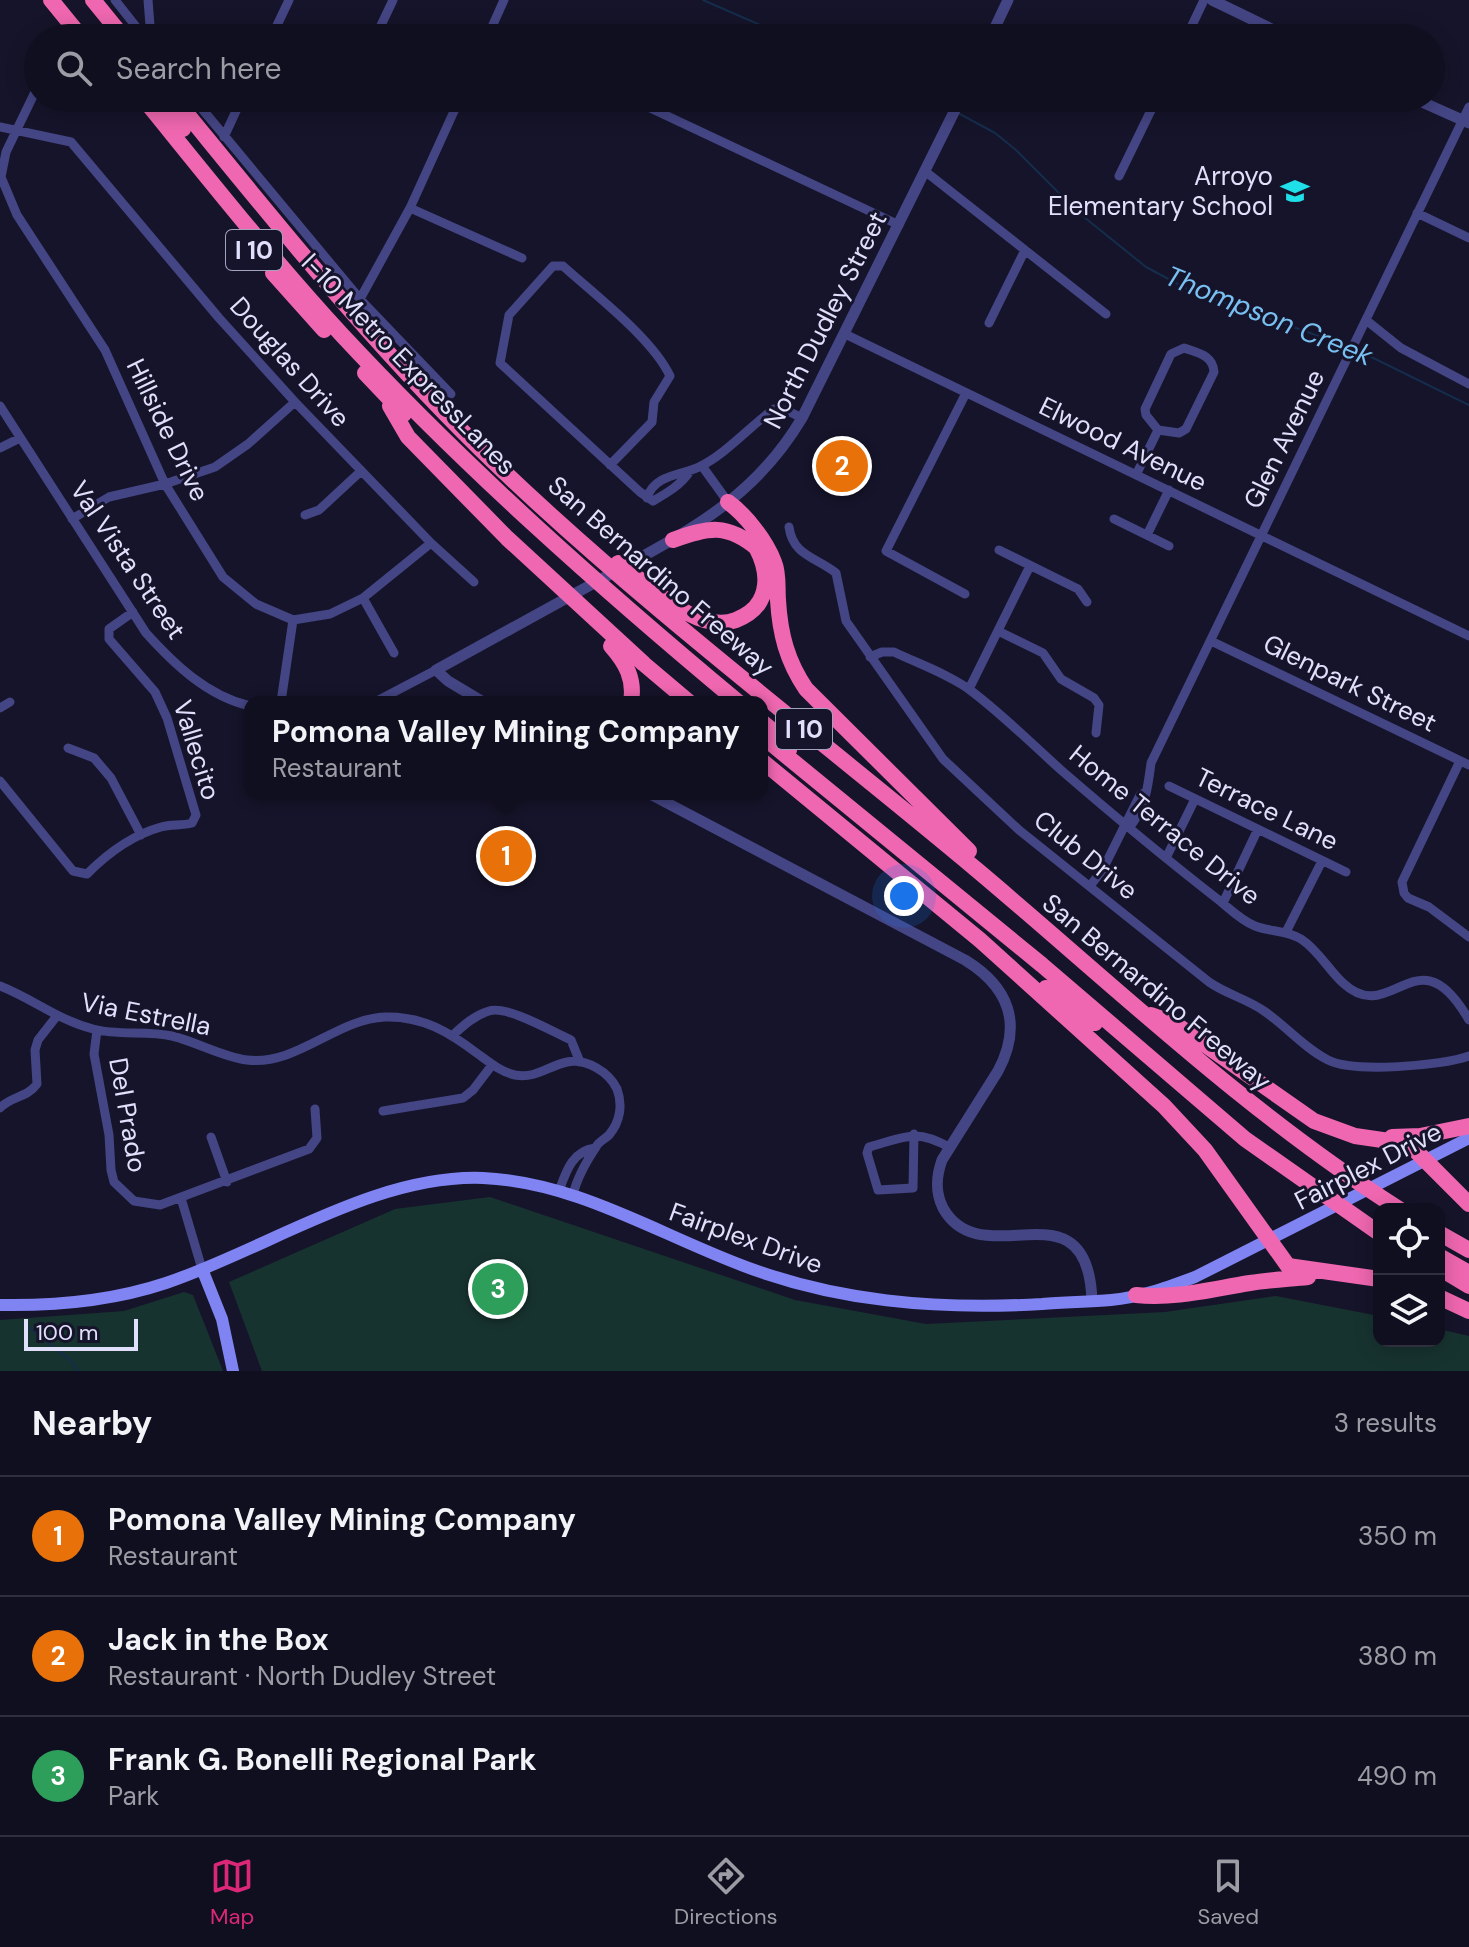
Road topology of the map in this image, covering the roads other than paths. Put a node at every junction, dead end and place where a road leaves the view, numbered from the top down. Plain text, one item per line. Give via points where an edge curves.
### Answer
1 (51, 0) edge
2 (64, 0) edge
3 (93, 0) edge
4 (115, 0) edge
5 (148, 0) edge
6 (289, 0) edge
7 (393, 0) edge
8 (504, 0) edge
9 (1008, 0) edge
10 (1204, 0) edge
11 (1212, 0) edge
12 (71, 24) edge
13 (84, 24) edge
14 (113, 24) edge
15 (134, 24) edge
16 (150, 24) edge
17 (278, 24) edge
18 (382, 24) edge
19 (493, 24) edge
20 (997, 24) edge
21 (1193, 24) edge
22 (1261, 24) edge
23 (1469, 107) edge
24 (26, 112) edge
25 (141, 112) edge
26 (154, 112) edge
27 (171, 112) edge
28 (185, 112) edge
29 (204, 112) edge
30 (236, 112) edge
31 (454, 112) edge
32 (659, 112) edge
33 (955, 112) edge
34 (1150, 112) edge
35 (1444, 112) edge
36 (1466, 122) edge
37 (0, 127) edge
38 (18, 129) junction
39 (224, 137) junction
40 (926, 172) junction
41 (1119, 176) dead end
42 (410, 208) junction
43 (1417, 213) junction
44 (899, 225) junction
45 (1469, 238) edge
46 (1025, 250) junction
47 (522, 258) dead end
48 (360, 299) junction
49 (1106, 314) dead end
50 (1366, 320) junction
51 (989, 323) dead end
52 (845, 334) junction
53 (1469, 384) edge
54 (966, 393) junction
55 (451, 394) dead end
56 (384, 395) junction
57 (295, 402) junction
58 (0, 406) edge
59 (802, 418) junction
60 (1158, 430) junction
61 (20, 438) junction
62 (0, 448) edge
63 (610, 465) junction
64 (702, 466) junction
65 (690, 471) junction
66 (360, 472) junction
67 (1136, 475) junction
68 (666, 477) junction
69 (165, 484) junction
70 (673, 489) junction
71 (1169, 490) junction
72 (647, 498) junction
73 (728, 502) junction
74 (305, 515) dead end
75 (72, 519) junction
76 (1114, 519) dead end
77 (561, 523) junction
78 (789, 527) dead end
79 (1147, 535) junction
80 (1262, 535) junction
81 (673, 540) junction
82 (431, 543) junction
83 (1169, 546) dead end
84 (758, 549) junction
85 (999, 550) dead end
86 (1030, 566) junction
87 (474, 582) dead end
88 (557, 585) junction
89 (965, 594) dead end
90 (363, 598) junction
91 (1087, 602) dead end
92 (133, 612) junction
93 (293, 620) junction
94 (998, 631) junction
95 (1469, 636) edge
96 (1211, 641) junction
97 (394, 653) dead end
98 (870, 657) junction
99 (436, 670) junction
100 (969, 689) junction
101 (282, 696) edge
102 (386, 696) edge
103 (473, 696) edge
104 (631, 696) edge
105 (682, 696) edge
106 (714, 696) edge
107 (731, 696) edge
108 (745, 696) edge
109 (762, 696) edge
110 (768, 701) edge
111 (10, 702) dead end
112 (244, 703) edge
113 (0, 708) edge
114 (768, 715) edge
115 (768, 727) edge
116 (1096, 733) dead end
117 (768, 741) edge
118 (68, 748) dead end
119 (1465, 763) edge
120 (797, 766) junction
121 (768, 767) edge
122 (0, 781) edge
123 (1169, 786) dead end
124 (1195, 799) junction
125 (661, 800) edge
126 (1126, 825) junction
127 (1258, 829) junction
128 (141, 835) junction
129 (1166, 858) junction
130 (1322, 861) junction
131 (1346, 872) dead end
132 (1090, 886) junction
133 (1223, 903) junction
134 (1050, 931) junction
135 (1286, 932) junction
136 (1469, 937) edge
137 (980, 940) junction
138 (0, 986) edge
139 (1142, 1012) junction
140 (1098, 1013) junction
141 (56, 1017) junction
142 (1469, 1020) edge
143 (97, 1030) junction
144 (453, 1035) junction
145 (1469, 1056) edge
146 (580, 1062) junction
147 (492, 1065) junction
148 (1185, 1089) junction
149 (0, 1108) edge
150 (315, 1109) dead end
151 (383, 1111) dead end
152 (1469, 1126) edge
153 (914, 1134) junction
154 (211, 1137) dead end
155 (1469, 1138) edge
156 (1383, 1139) junction
157 (949, 1147) junction
158 (595, 1148) junction
159 (572, 1161) junction
160 (1424, 1161) junction
161 (583, 1167) junction
162 (227, 1182) junction
163 (559, 1191) junction
164 (573, 1195) junction
165 (181, 1198) junction
166 (1390, 1203) edge
167 (1373, 1204) edge
168 (1469, 1204) edge
169 (1373, 1216) edge
170 (1373, 1229) edge
171 (1445, 1236) edge
172 (1269, 1241) junction
173 (1445, 1248) edge
174 (1469, 1250) edge
175 (1445, 1259) edge
176 (1469, 1262) edge
177 (202, 1269) junction
178 (1445, 1272) edge
179 (1469, 1273) edge
180 (1349, 1275) junction
181 (1373, 1278) edge
182 (1469, 1286) edge
183 (1136, 1295) junction
184 (1445, 1300) edge
185 (1092, 1301) junction
186 (0, 1305) edge
187 (1469, 1311) edge
188 (233, 1371) edge

1 - 12 highway
2 - 13 highway
3 - 14 highway
4 - 15 street
5 - 16 street
6 - 17 street
7 - 18 street
8 - 19 street
9 - 20 street
10 - 21 street
11 - 22 street
23 - 36 street, Glen Avenue
24 - 38 street
25 - 56 highway, San Bernardino Freeway / I 10 via 297,302
26 - 107 highway, I-10 Metro ExpressLanes via 279,264 423,419 578,564
27 - 108 highway, I-10 Metro ExpressLanes via 280,248 401,382 599,572
28 - 77 highway, San Bernardino Freeway / I 10 via 340,301 498,466
29 - 39 street
30 - 39 street
31 - 42 street
32 - 44 street
33 - 40 street, North Dudley Street
34 - 41 street
35 - 36 street
36 - 43 street, Glen Avenue
37 - 38 street, Douglas Drive
38 - 57 street, Douglas Drive via 71,142
38 - 69 street, Hillside Drive via 1,177 17,215 105,350
39 - 48 street
40 - 44 street, North Dudley Street
40 - 46 street
42 - 47 street
42 - 48 street
43 - 45 street
43 - 50 street, Glen Avenue
44 - 52 street, North Dudley Street
46 - 49 street
46 - 51 street
48 - 55 street
50 - 53 street via 1401,348
50 - 80 street, Glen Avenue
52 - 54 street, Elwood Avenue
52 - 59 street, North Dudley Street
54 - 67 street, Elwood Avenue
54 - 89 street via 886,551
56 - 88 highway via 408,437
56 - 106 highway, San Bernardino Freeway / I 10 via 539,543
57 - 66 street, Douglas Drive
57 - 69 street via 215,467
58 - 61 street, Val Vista Street
59 - 64 street via 774,409
59 - 73 street, North Dudley Street via 775,460
60 - 60 street via 1186,429 1214,372 1209,357 1184,348 1171,354 1145,409
60 - 67 street
61 - 62 street
61 - 75 street, Val Vista Street
63 - 63 street via 500,363 509,315 553,266 563,266 608,307 670,376 654,402 652,422
63 - 72 street
64 - 65 street
64 - 73 street
65 - 68 street
65 - 70 street
66 - 74 street via 319,510
66 - 82 street, Douglas Drive
67 - 71 street, Elwood Avenue
68 - 70 street
68 - 72 street
69 - 75 street via 109,497
69 - 93 street, Hillside Drive via 223,577 256,604
70 - 72 street via 653,501
71 - 79 street
71 - 80 street, Elwood Avenue
73 - 81 street, North Dudley Street
73 - 84 highway
73 - 134 highway via 774,562 782,637 806,689
75 - 92 street, Val Vista Street
76 - 79 street
77 - 84 highway via 690,615 716,624 741,618 760,602 766,579
77 - 109 highway, San Bernardino Freeway / I 10
78 - 98 street, Club Drive via 803,555 836,573 846,621
79 - 83 street
80 - 95 street, Elwood Avenue
80 - 96 street, Glen Avenue
81 - 84 highway via 713,529 742,537
81 - 99 street, North Dudley Street
82 - 87 street, Douglas Drive
82 - 90 street
85 - 86 street
86 - 91 street via 1078,589
86 - 94 street
88 - 104 highway via 620,656 632,678
88 - 105 highway
90 - 93 street via 330,614
90 - 97 street
92 - 112 street, Val Vista Street via 174,664
92 - 128 street, Vallecito via 109,629 109,639 155,692 196,815 192,823
93 - 101 street
94 - 100 street
94 - 116 street via 1043,653 1061,679 1094,698 1099,705
96 - 119 street, Glenpark Street
96 - 126 street, Glen Avenue via 1151,763 1132,824
98 - 100 street, Home Terrace Drive via 894,652
98 - 132 street, Club Drive via 943,759 1019,830
99 - 102 street
99 - 103 street
100 - 126 street, Home Terrace Drive
110 - 134 highway, San Bernardino Freeway / I 10
111 - 113 street
114 - 167 highway via 955,865 1242,1110
115 - 120 highway via 785,741
117 - 120 highway, San Bernardino Freeway / I 10
118 - 128 street via 94,758 111,778
119 - 136 street via 1402,882 1404,893
120 - 140 highway, San Bernardino Freeway / I 10
121 - 137 highway
122 - 128 street, Vallecito via 73,871 87,874 109,853
123 - 124 street, Terrace Lane
124 - 127 street, Terrace Lane
124 - 129 street
125 - 157 street via 965,960 994,982 1009,1010 1011,1038 1006,1055
126 - 129 street, Home Terrace Drive
126 - 132 street, Glen Avenue
127 - 130 street, Terrace Lane
127 - 133 street
129 - 133 street, Home Terrace Drive
130 - 131 street, Terrace Lane
130 - 135 street
132 - 145 street, Club Drive via 1220,989 1262,1009 1332,1063 1422,1065
133 - 135 street, Home Terrace Drive via 1253,925
134 - 139 highway, San Bernardino Freeway / I 10
135 - 142 street, Home Terrace Drive via 1312,948 1356,992 1379,996 1409,983 1436,981
137 - 148 highway
137 - 172 highway via 1179,1120
138 - 141 street, Via Estrella
139 - 156 highway via 1174,1023 1314,1121 1355,1136
139 - 166 highway, San Bernardino Freeway / I 10 via 1285,1131
140 - 148 highway, San Bernardino Freeway / I 10
140 - 169 highway via 1120,1021 1245,1126
141 - 143 street, Via Estrella
141 - 149 street via 35,1050 37,1084
143 - 144 street, Via Estrella via 170,1035 247,1060 287,1054 360,1021 382,1017 425,1021
143 - 165 street, Del Prado via 94,1054 114,1182 146,1205
144 - 146 street via 492,1009 507,1012 571,1040
144 - 147 street, Via Estrella
146 - 147 street, Via Estrella via 524,1076
146 - 158 street via 608,1076 620,1100 615,1127
147 - 151 street via 463,1098
148 - 170 highway, San Bernardino Freeway / I 10 via 1284,1169
150 - 162 street, Del Prado via 317,1138 309,1149
152 - 156 highway
153 - 153 street via 869,1147 878,1190 913,1188
153 - 157 street
154 - 162 street
155 - 160 main road, Fairplex Drive
156 - 160 highway via 1403,1143
157 - 185 street via 937,1187 946,1213 976,1235 1045,1233 1063,1239 1088,1266
158 - 159 street
158 - 161 street
159 - 161 street
159 - 163 street
160 - 168 highway
160 - 172 main road, Fairplex Drive
161 - 164 street
162 - 165 street, Del Prado
163 - 164 main road, Fairplex Drive
163 - 177 main road, Fairplex Drive via 482,1178 416,1185 357,1203
164 - 185 main road, Fairplex Drive via 738,1264 839,1294 942,1306
165 - 177 street
171 - 174 highway
172 - 180 highway via 1288,1266
172 - 183 main road, Fairplex Drive via 1195,1277
173 - 176 highway
175 - 179 highway
177 - 186 main road, Fairplex Drive via 103,1299
177 - 188 main road via 222,1319
178 - 182 highway
180 - 181 highway
180 - 183 highway via 1251,1283 1184,1296
183 - 185 main road, Fairplex Drive
184 - 187 highway

